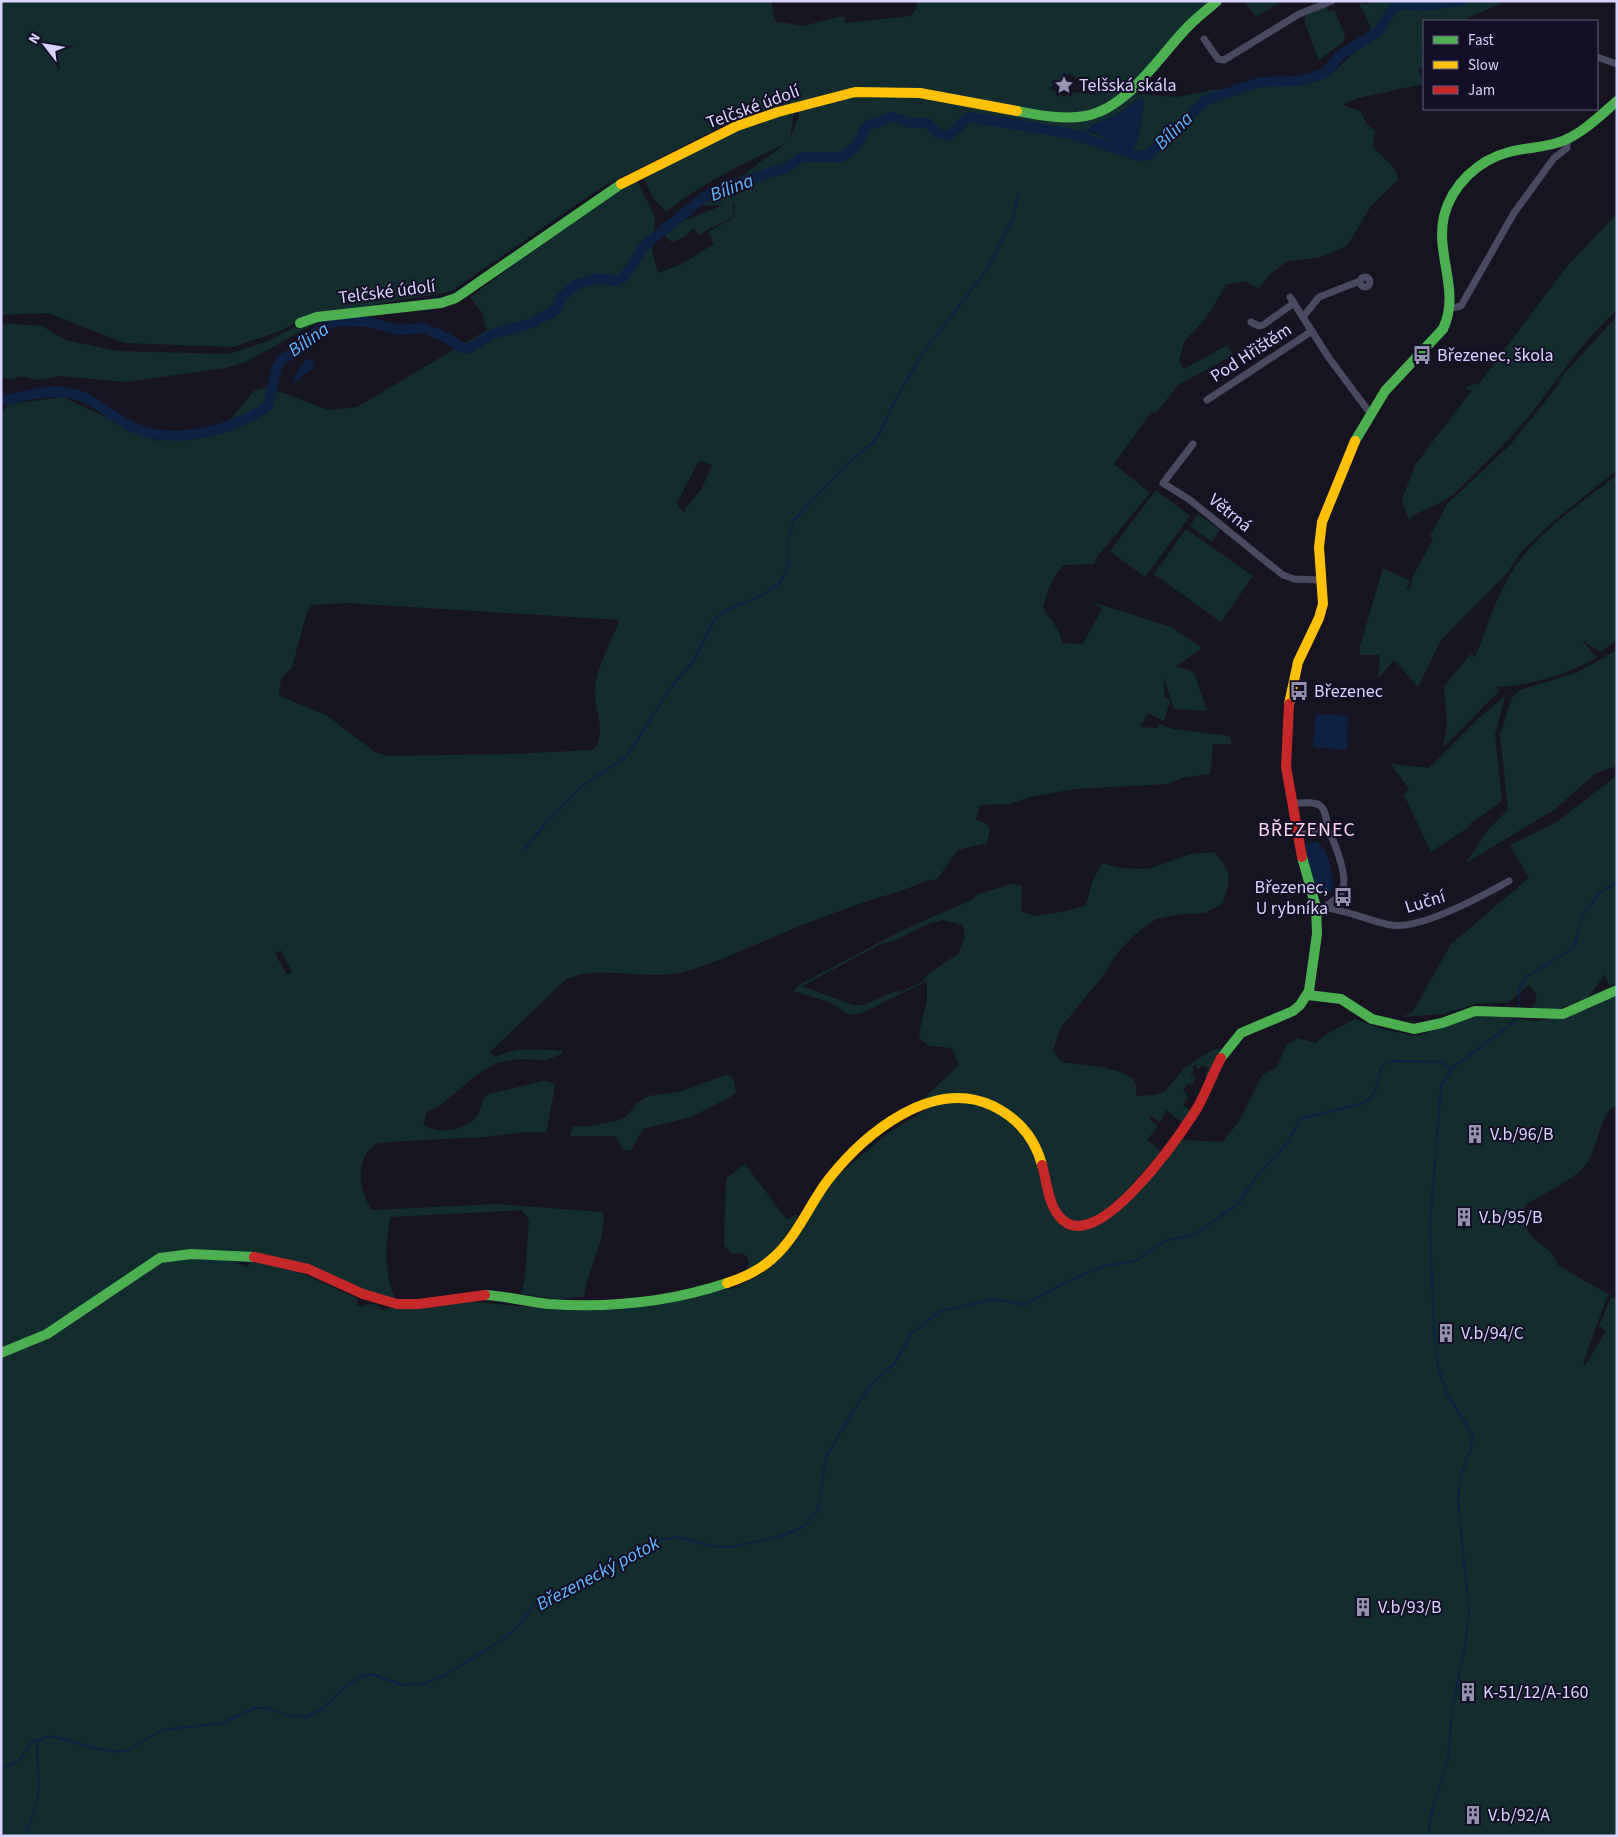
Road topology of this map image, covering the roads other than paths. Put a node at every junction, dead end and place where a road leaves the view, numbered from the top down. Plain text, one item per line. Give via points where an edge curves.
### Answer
1 (1217, 1) edge
2 (1332, 1) edge
3 (1204, 40) dead end
4 (1598, 57) edge
5 (1617, 64) edge
6 (1617, 101) edge
7 (1567, 140) junction
8 (1360, 281) dead end
9 (1452, 308) junction
10 (1303, 317) junction
11 (1251, 322) dead end
12 (300, 323) dead end
13 (1312, 331) junction
14 (1206, 400) dead end
15 (1370, 413) junction
16 (1193, 444) dead end
17 (1321, 580) junction
18 (1294, 803) junction
19 (1328, 830) junction
20 (1299, 835) junction
21 (1509, 881) dead end
22 (1321, 907) junction
23 (1617, 990) edge
24 (1308, 995) junction
25 (1, 1353) edge

1 - 12 street, Telčské údolí via 1184,30 1137,86 1104,109 1087,116 1038,115 920,93 855,92 810,103 738,126 611,189 456,298 440,303 317,317
2 - 3 street via 1299,14 1224,60 1218,59
4 - 5 street
6 - 7 street
7 - 9 street via 1567,148 1554,158 1514,213 1461,306
7 - 9 street via 1491,159 1465,178 1454,192 1445,210 1442,232
8 - 10 street via 1319,297
9 - 15 street via 1443,329 1389,387
10 - 11 street, Pod Hřištěm via 1292,300 1263,325
10 - 13 street, Pod Hřištěm
13 - 14 street, Pod Hřištěm
13 - 15 street, Pod Hřištěm
15 - 17 street via 1326,507 1319,536
16 - 17 street, Větrná via 1163,483 1190,500 1283,575 1294,579
17 - 18 street via 1322,612 1298,664 1286,738 1285,762
18 - 19 street via 1316,802 1322,806
18 - 20 street
19 - 20 street
19 - 22 street via 1338,852 1344,882 1340,894
20 - 22 street via 1301,856
21 - 22 street, Luční via 1458,908 1402,926
22 - 24 street
23 - 24 street via 1563,1014 1475,1011 1442,1023 1414,1028 1372,1019 1341,999
24 - 25 street via 1294,1011 1251,1027 1233,1041 1184,1128 1121,1205 1085,1226 1068,1226 1055,1212 1046,1172 1035,1144 1019,1124 995,1107 976,1099 950,1096 899,1118 849,1154 773,1258 758,1270 724,1285 673,1296 595,1306 485,1295 411,1305 369,1297 286,1262 181,1254 160,1258 47,1334

